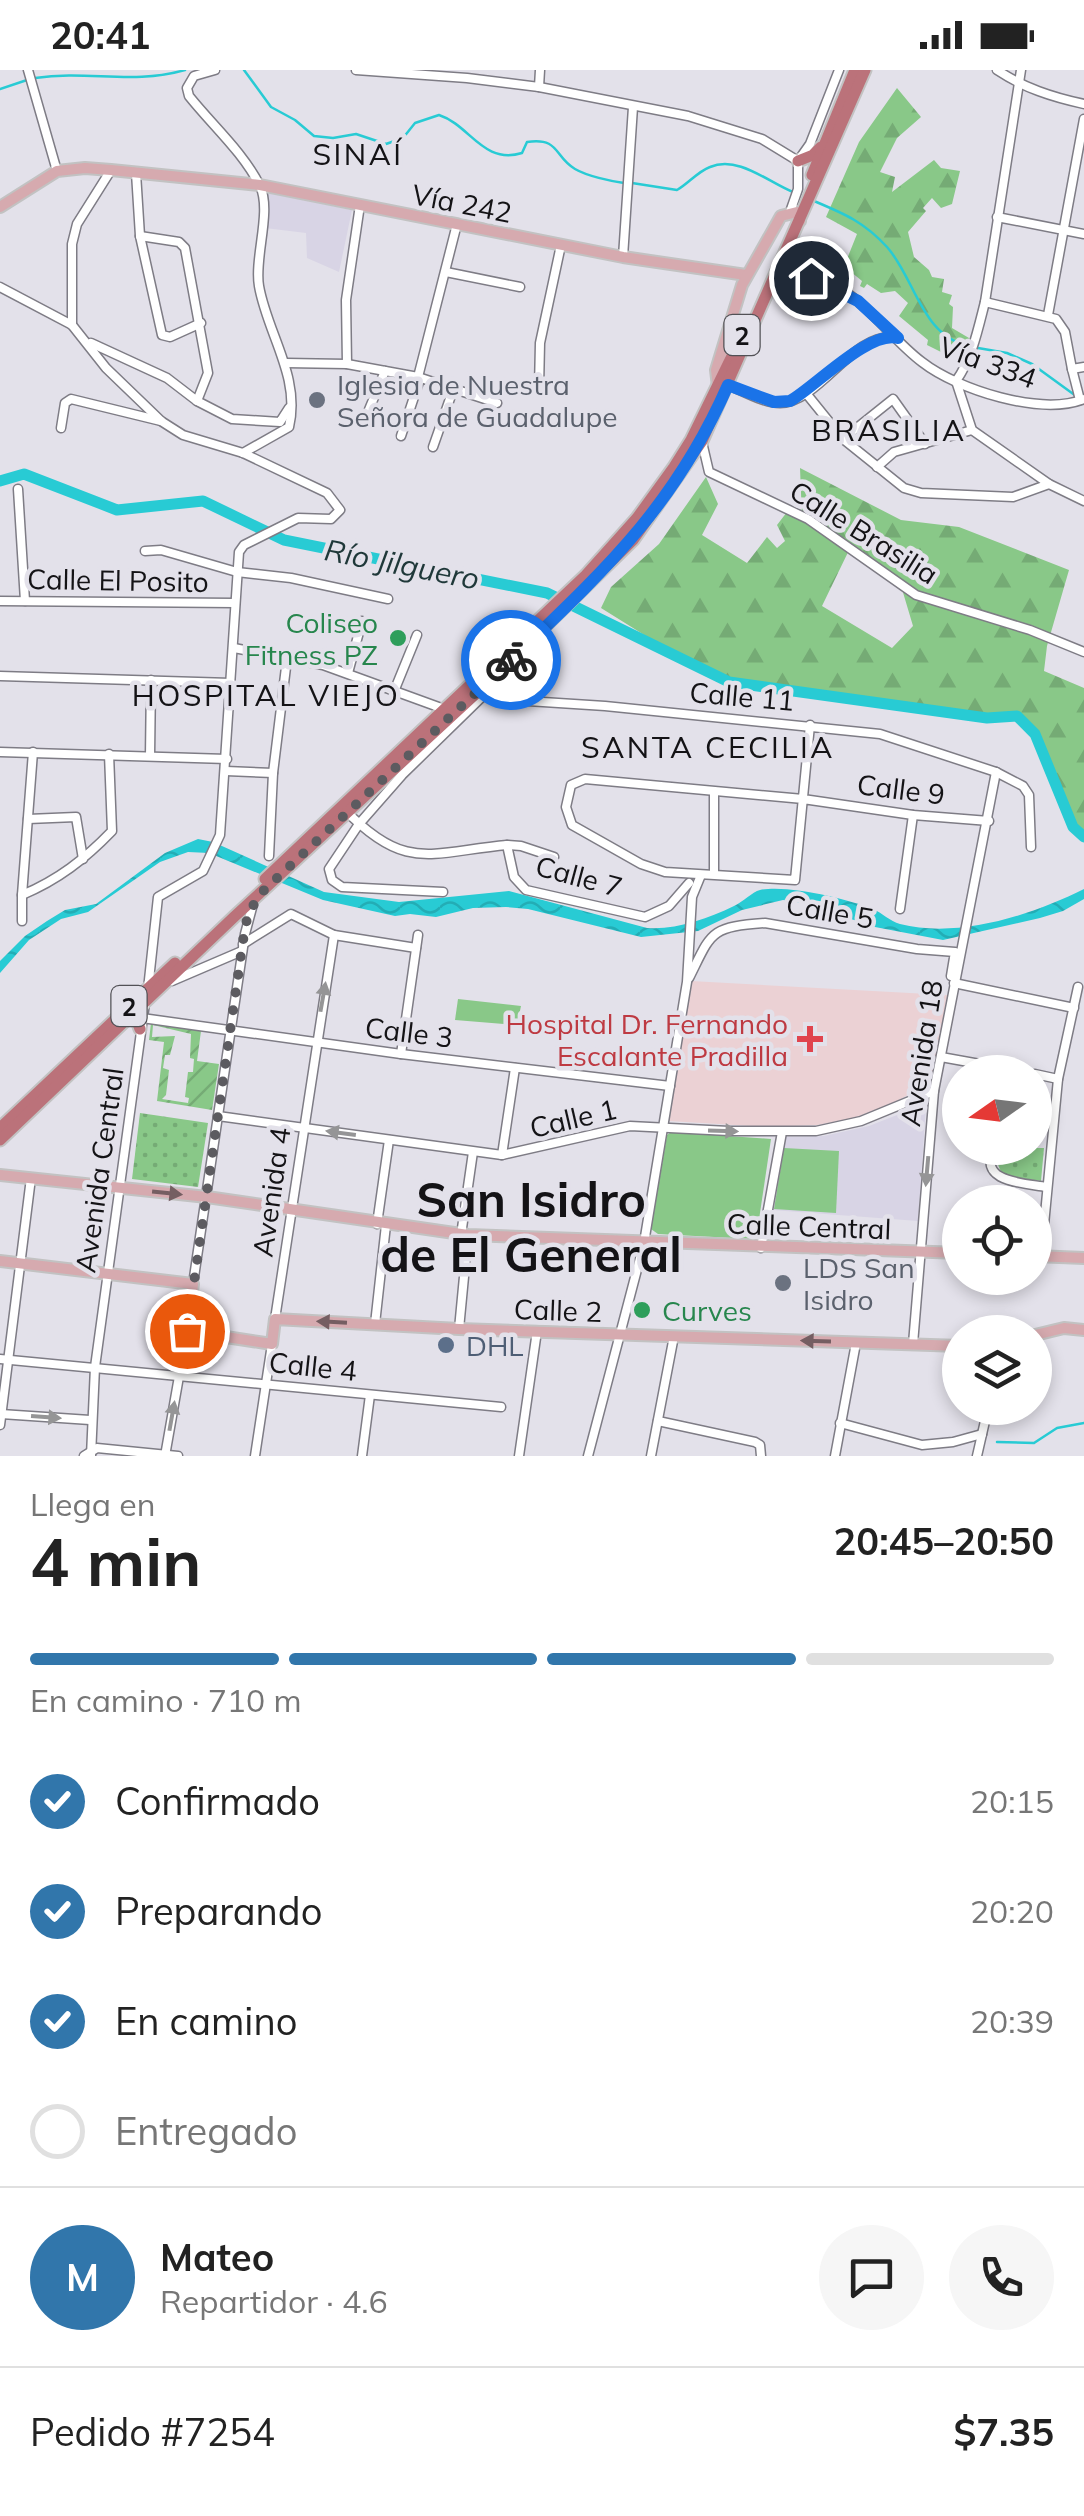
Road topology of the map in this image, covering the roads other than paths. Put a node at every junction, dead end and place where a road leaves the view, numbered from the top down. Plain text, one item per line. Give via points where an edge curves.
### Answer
1 (28, 70) edge
2 (214, 70) edge
3 (356, 70) edge
4 (540, 70) edge
5 (839, 70) edge
6 (855, 70) edge
7 (866, 70) edge
8 (996, 70) edge
9 (1021, 70) edge
10 (1018, 84) junction
11 (539, 87) junction
12 (1084, 104) edge
13 (633, 107) junction
14 (1084, 119) edge
15 (824, 144) junction
16 (798, 161) junction
17 (111, 170) junction
18 (57, 172) junction
19 (136, 173) junction
20 (260, 186) junction
21 (0, 206) edge
22 (360, 206) junction
23 (796, 216) junction
24 (997, 217) junction
25 (458, 224) junction
26 (1063, 230) junction
27 (1084, 234) edge
28 (140, 236) junction
29 (561, 245) junction
30 (623, 257) junction
31 (446, 272) junction
32 (746, 275) junction
33 (804, 277) dead end
34 (0, 287) edge
35 (520, 287) dead end
36 (985, 302) junction
37 (1048, 315) junction
38 (201, 323) junction
39 (72, 326) junction
40 (898, 338) junction
41 (88, 342) junction
42 (286, 362) junction
43 (346, 364) junction
44 (1084, 366) edge
45 (1072, 369) junction
46 (384, 371) junction
47 (419, 378) junction
48 (956, 381) junction
49 (539, 388) dead end
50 (453, 390) junction
51 (718, 391) junction
52 (805, 392) junction
53 (1082, 400) edge
54 (197, 401) junction
55 (497, 403) dead end
56 (291, 404) junction
57 (161, 421) junction
58 (362, 424) dead end
59 (61, 428) dead end
60 (972, 430) junction
61 (400, 436) dead end
62 (844, 439) junction
63 (702, 441) junction
64 (925, 444) junction
65 (434, 447) dead end
66 (242, 453) junction
67 (692, 459) junction
68 (877, 467) junction
69 (1048, 484) junction
70 (18, 490) dead end
71 (1084, 500) edge
72 (145, 551) dead end
73 (237, 572) junction
74 (593, 575) junction
75 (388, 599) dead end
76 (0, 601) edge
77 (25, 601) junction
78 (235, 603) junction
79 (362, 621) dead end
80 (417, 634) dead end
81 (234, 648) junction
82 (1084, 652) edge
83 (287, 659) junction
84 (348, 673) junction
85 (0, 676) edge
86 (151, 680) junction
87 (231, 683) junction
88 (480, 688) junction
89 (395, 689) junction
90 (448, 713) junction
91 (810, 725) junction
92 (33, 752) junction
93 (1, 753) edge
94 (109, 754) junction
95 (150, 756) junction
96 (227, 759) junction
97 (226, 771) junction
98 (996, 772) junction
99 (273, 773) junction
100 (714, 792) junction
101 (803, 798) junction
102 (344, 809) junction
103 (913, 815) junction
104 (28, 819) junction
105 (989, 821) junction
106 (360, 824) junction
107 (507, 845) junction
108 (1030, 847) dead end
109 (269, 856) dead end
110 (554, 857) dead end
111 (84, 860) junction
112 (714, 874) junction
113 (694, 877) junction
114 (263, 888) junction
115 (442, 892) dead end
116 (22, 895) junction
117 (669, 906) junction
118 (900, 909) dead end
119 (688, 911) junction
120 (232, 914) junction
121 (22, 921) dead end
122 (334, 935) junction
123 (418, 935) dead end
124 (208, 941) junction
125 (243, 943) junction
126 (416, 948) junction
127 (151, 953) junction
128 (216, 962) junction
129 (172, 965) junction
130 (687, 982) junction
131 (163, 984) junction
132 (1078, 987) dead end
133 (953, 988) junction
134 (147, 993) junction
135 (1074, 1008) junction
136 (137, 1022) junction
137 (231, 1030) junction
138 (315, 1042) junction
139 (401, 1054) junction
140 (940, 1057) joint
141 (515, 1068) junction
142 (1052, 1077) edge
143 (1058, 1078) junction
144 (670, 1086) junction
145 (934, 1091) junction
146 (218, 1116) junction
147 (0, 1128) edge
148 (302, 1128) junction
149 (664, 1128) junction
150 (1052, 1128) edge
151 (782, 1132) junction
152 (0, 1140) edge
153 (389, 1140) junction
154 (472, 1152) junction
155 (502, 1155) junction
156 (991, 1165) edge
157 (0, 1175) edge
158 (32, 1178) junction
159 (1036, 1185) edge
160 (118, 1188) junction
161 (207, 1198) junction
162 (291, 1210) junction
163 (381, 1224) junction
164 (465, 1235) junction
165 (644, 1243) junction
166 (760, 1248) junction
167 (920, 1252) junction
168 (942, 1253) edge
169 (1052, 1257) edge
170 (1084, 1258) edge
171 (0, 1261) edge
172 (22, 1264) junction
173 (107, 1274) junction
174 (193, 1284) junction
175 (275, 1319) junction
176 (374, 1324) junction
177 (459, 1329) junction
178 (1084, 1330) edge
179 (187, 1331) junction
180 (1052, 1331) edge
181 (536, 1332) junction
182 (620, 1334) junction
183 (674, 1336) junction
184 (856, 1342) junction
185 (272, 1344) junction
186 (913, 1344) junction
187 (942, 1345) edge
188 (4, 1360) edge
189 (95, 1367) junction
190 (179, 1376) junction
191 (265, 1384) junction
192 (370, 1395) junction
193 (502, 1407) dead end
194 (1, 1414) edge
195 (90, 1420) junction
196 (658, 1422) junction
197 (840, 1424) junction
198 (0, 1425) edge
199 (984, 1425) edge
200 (982, 1434) junction
201 (88, 1454) edge
202 (165, 1455) edge
203 (178, 1456) edge
204 (255, 1456) edge
205 (362, 1456) edge
206 (518, 1456) edge
207 (588, 1456) edge
208 (651, 1456) edge
209 (761, 1456) edge
210 (835, 1456) edge
211 (976, 1456) edge

1 - 18 street
2 - 20 street via 188,82 188,96
3 - 11 street
4 - 11 street
5 - 16 street
6 - 15 highway, 2
7 - 23 highway, 2
8 - 10 street
9 - 10 street
10 - 12 street
10 - 24 street
11 - 13 street
13 - 16 street via 735,130
13 - 30 street
14 - 26 street
15 - 16 highway
15 - 23 highway, 2
16 - 23 street
17 - 18 main road, Vía 242
17 - 19 main road, Vía 242
17 - 39 street via 72,244
18 - 21 main road, Vía 242
19 - 20 main road, Vía 242
19 - 28 street
20 - 22 main road, Vía 242
20 - 42 street via 258,282
22 - 25 main road, Vía 242
22 - 43 street via 346,300
23 - 32 main road via 776,221
23 - 51 highway, 2
23 - 51 highway, 2
24 - 26 street
24 - 36 street
25 - 29 main road, Vía 242
25 - 31 street
26 - 27 street
26 - 37 street
28 - 38 street via 183,244
28 - 38 street via 162,334 170,337
29 - 30 main road, Vía 242
29 - 49 street via 540,343
30 - 32 main road, Vía 242
31 - 35 street
31 - 47 street
32 - 51 main road via 716,370
33 - 40 street, Vía 334 via 858,301
34 - 39 street
36 - 37 street
36 - 48 street
37 - 45 street via 1065,332
38 - 54 street via 208,373
39 - 41 street
40 - 48 street, Vía 334 via 921,362
40 - 52 street via 872,342
41 - 54 street via 168,378
41 - 57 street
42 - 43 street
42 - 56 street
43 - 46 street
44 - 45 street
45 - 53 street
46 - 47 street
46 - 58 street
47 - 50 street
47 - 61 street
48 - 53 street, Vía 334 via 1042,406
48 - 60 street
50 - 55 street
50 - 65 street
51 - 52 street via 780,403
51 - 63 highway, 2
51 - 67 highway
51 - 74 highway, 2 via 692,440
52 - 62 street
54 - 56 street via 232,419 272,423 285,418
56 - 66 street via 289,427
57 - 59 street via 71,398
57 - 66 street
60 - 64 street
60 - 69 street
62 - 64 street via 893,400
62 - 68 street
63 - 67 highway, 2
63 - 82 street, Calle Brasilia via 709,472 808,519 916,596
64 - 68 street via 894,452
66 - 73 street via 327,493 339,514 280,524 239,552
67 - 74 highway, 2 via 633,540
68 - 69 street via 922,493 1012,497
69 - 71 street
70 - 77 street
72 - 73 street
73 - 75 street
73 - 78 street
74 - 88 highway, 2
76 - 77 street, Calle El Posito
77 - 78 street, Calle El Posito
78 - 81 street
79 - 84 street
80 - 89 street
81 - 83 street
81 - 87 street
83 - 84 street
83 - 99 street
84 - 89 street
85 - 86 street
86 - 87 street
86 - 95 street
87 - 96 street
88 - 90 highway, 2
88 - 91 street, Calle 11 via 498,699
88 - 106 street
89 - 90 street
90 - 102 highway, 2
91 - 98 street, Calle 11 via 880,734
91 - 101 street
92 - 93 street
92 - 94 street
92 - 104 street
94 - 95 street
94 - 111 street via 112,831
95 - 96 street
96 - 97 street
97 - 99 street
97 - 127 street via 220,835 199,874 160,894
98 - 105 street, Avenida 18
98 - 108 street via 1029,795
99 - 109 street
100 - 101 street, Calle 9
100 - 112 street
100 - 113 street, Calle 9 via 585,779 571,785 566,800 568,818 580,832 640,864
101 - 103 street, Calle 9
101 - 112 street via 794,880
102 - 106 street, Calle 7
102 - 114 highway, 2
103 - 105 street, Calle 9
103 - 118 street
104 - 111 street via 76,817
104 - 116 street
105 - 133 street, Avenida 18
106 - 107 street, Calle 7 via 412,855
106 - 115 street via 331,862 335,884
107 - 110 street
107 - 117 street, Calle 7 via 514,877 526,890 645,917
111 - 116 street
112 - 113 street
113 - 117 street
113 - 119 street
113 - 119 street
114 - 120 highway, 2
114 - 125 street via 248,914
116 - 121 street
117 - 119 street, Calle 7 via 678,903
119 - 130 street
120 - 124 highway, 2
120 - 125 street
120 - 129 highway, 2
122 - 125 street via 290,914
122 - 126 street
138 -> 122 street, Avenida 4
123 - 126 street
124 - 128 street
124 - 131 highway, 2
125 - 128 street
125 - 137 street
126 - 139 street
127 - 129 street via 158,968
127 - 134 street
128 - 131 street
129 - 134 highway, 2
130 - 133 street, Calle 5 via 713,934 765,923 955,952
130 - 144 street
131 - 134 highway, 2
132 - 135 street
133 - 135 street
133 - 140 street, Avenida 18
134 - 136 highway, 2
134 - 147 highway, 2
135 - 143 street
136 - 137 street, Calle 3
136 - 152 highway, 2
136 - 160 street, Avenida Central
137 - 138 street, Calle 3
137 - 146 street
138 - 139 street, Calle 3
138 - 148 street, Avenida 4
139 - 141 street, Calle 3
140 - 145 street, Avenida 18
141 - 144 street, Calle 3
141 - 155 street
142 - 143 street
143 - 150 street
144 - 149 street
145 - 151 street, Calle 1 via 852,1124
145 -> 167 street, Avenida 18
146 - 148 street, Calle 1
146 - 161 street
153 -> 148 street, Calle 1
148 - 162 street, Avenida 4
149 -> 151 street, Calle 1
149 - 155 street, Calle 1 via 630,1126
149 - 165 street
151 - 166 street
153 - 154 street, Calle 1
153 - 163 street
154 - 155 street, Calle 1
154 - 164 street
156 - 159 street via 1000,1178
157 - 158 main road, Calle Central
158 - 160 main road, Calle Central
158 - 172 street
160 -> 161 main road, Calle Central
160 - 173 street, Avenida Central
161 - 162 main road, Calle Central
161 - 174 street
162 - 163 main road, Calle Central
162 - 175 street, Avenida 4
163 - 164 main road, Calle Central
163 - 176 street
164 - 165 main road, Calle Central
164 - 177 street
165 - 166 main road, Calle Central
165 - 182 street
166 - 167 main road, Calle Central
167 - 168 main road, Calle Central
167 - 186 street, Avenida 18
169 - 170 main road
171 - 172 main road
172 - 173 main road
172 - 188 street
173 - 174 main road
173 - 189 street, Avenida Central
174 - 179 main road
176 -> 175 main road, Calle 2
175 - 185 main road, Avenida 4
176 - 177 main road, Calle 2
177 - 181 main road, Calle 2
178 - 180 main road
179 - 185 main road
179 - 190 street
181 - 182 main road, Calle 2
181 - 206 street
182 - 183 main road, Calle 2
182 - 207 street
184 -> 183 main road, Calle 2
183 - 196 street
184 - 186 main road, Calle 2
184 - 197 street
185 - 191 street, Avenida 4
186 - 187 main road, Calle 2
188 - 189 street, Calle 4
188 - 194 street
189 - 190 street, Calle 4
189 - 195 street, Avenida Central
190 - 191 street, Calle 4
202 -> 190 street
191 - 192 street, Calle 4
191 - 204 street, Avenida 4
192 - 193 street, Calle 4
192 - 205 street
194 -> 195 street
194 - 198 street
195 - 201 street, Avenida Central
196 - 208 street
196 - 209 street via 760,1445
197 - 200 street via 922,1444
197 - 210 street
199 - 200 street
200 - 211 street
201 - 202 street via 96,1448
202 - 203 street

